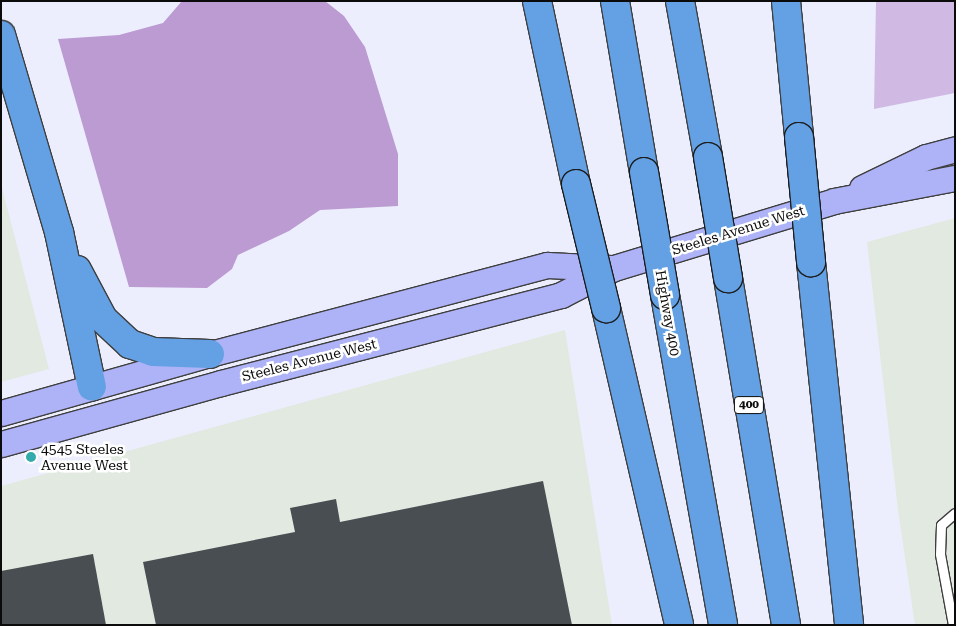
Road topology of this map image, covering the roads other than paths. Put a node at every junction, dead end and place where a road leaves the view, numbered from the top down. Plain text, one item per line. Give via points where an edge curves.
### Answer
1 (537, 1) edge
2 (615, 1) edge
3 (680, 1) edge
4 (786, 1) edge
5 (1, 35) edge
6 (955, 149) edge
7 (955, 178) edge
8 (834, 201) junction
9 (59, 232) junction
10 (614, 268) junction
11 (210, 354) junction
12 (92, 388) junction
13 (1, 413) edge
14 (97, 417) junction
15 (1, 444) edge
16 (955, 513) edge
17 (678, 625) edge
18 (723, 625) edge
19 (786, 625) edge
20 (849, 625) edge
21 (953, 625) edge

1 - 17 highway, bridge
2 - 18 highway, Highway 400, bridge
3 - 19 highway, 400, bridge
4 - 20 highway, bridge
5 - 9 highway
6 - 8 main road, Steeles Avenue West via 926,158
7 - 8 main road, Steeles Avenue West
8 - 10 main road, Steeles Avenue West
9 - 11 highway via 103,319 130,344 153,352
9 - 12 highway
10 - 11 main road, Steeles Avenue West via 547,265
10 - 14 main road, Steeles Avenue West via 561,295
11 - 12 main road, Steeles Avenue West
12 - 13 main road, Steeles Avenue West
12 - 14 main road
14 - 15 main road, Steeles Avenue West
16 - 21 lane via 941,525 940,554

